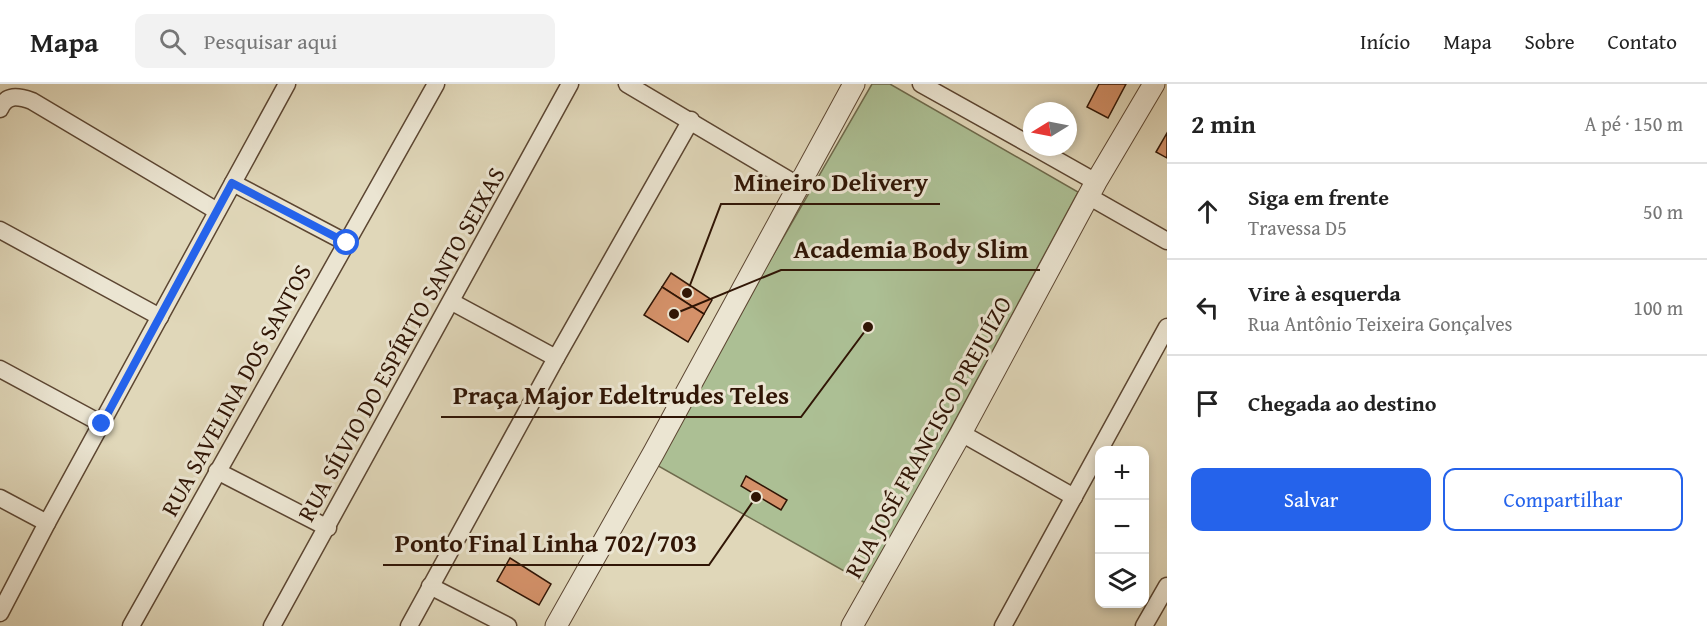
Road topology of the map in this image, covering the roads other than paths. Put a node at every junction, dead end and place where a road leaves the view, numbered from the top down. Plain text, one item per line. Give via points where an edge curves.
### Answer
1 (287, 84) edge
2 (436, 84) edge
3 (570, 84) edge
4 (627, 84) edge
5 (854, 84) edge
6 (921, 84) edge
7 (1154, 84) edge
8 (1, 106) edge
9 (691, 120) junction
10 (1023, 140) edge
11 (1047, 156) edge
12 (232, 183) junction
13 (799, 186) junction
14 (1092, 189) junction
15 (217, 211) junction
16 (0, 230) edge
17 (1167, 241) edge
18 (347, 243) junction
19 (452, 302) junction
20 (160, 317) junction
21 (1167, 327) edge
22 (556, 358) junction
23 (0, 369) edge
24 (102, 424) junction
25 (961, 433) junction
26 (217, 471) junction
27 (1074, 497) junction
28 (0, 498) edge
29 (47, 523) junction
30 (328, 528) junction
31 (430, 586) junction
32 (1167, 586) edge
33 (0, 613) edge
34 (131, 626) edge
35 (272, 626) edge
36 (409, 626) edge
37 (508, 626) edge
38 (556, 626) edge
39 (852, 626) edge
40 (1003, 626) edge
41 (1144, 626) edge

1 - 12 street
2 - 18 street, RUA SAVELINA DOS SANTOS
3 - 19 street, RUA SÍLVIO DO ESPÍRITO SANTO SEIXAS
4 - 9 street
5 - 13 street
6 - 10 street
7 - 14 street, RUA JOSÉ FRANCISCO PREJUÍZO
8 - 15 street via 19,96 32,101
9 - 13 street
9 - 22 street
11 - 14 street
12 - 15 street
12 - 18 street
13 - 38 street
14 - 17 street
14 - 25 street, RUA JOSÉ FRANCISCO PREJUÍZO
15 - 20 street
16 - 20 street
18 - 26 street, RUA SAVELINA DOS SANTOS
19 - 22 street
19 - 30 street, RUA SÍLVIO DO ESPÍRITO SANTO SEIXAS
20 - 24 street
21 - 27 street
22 - 31 street
23 - 24 street
24 - 29 street
25 - 27 street
25 - 39 street, RUA JOSÉ FRANCISCO PREJUÍZO
26 - 30 street
26 - 34 street, RUA SAVELINA DOS SANTOS
27 - 40 street
28 - 29 street
29 - 33 street
30 - 35 street, RUA SÍLVIO DO ESPÍRITO SANTO SEIXAS
31 - 36 street
31 - 37 street
32 - 41 street

